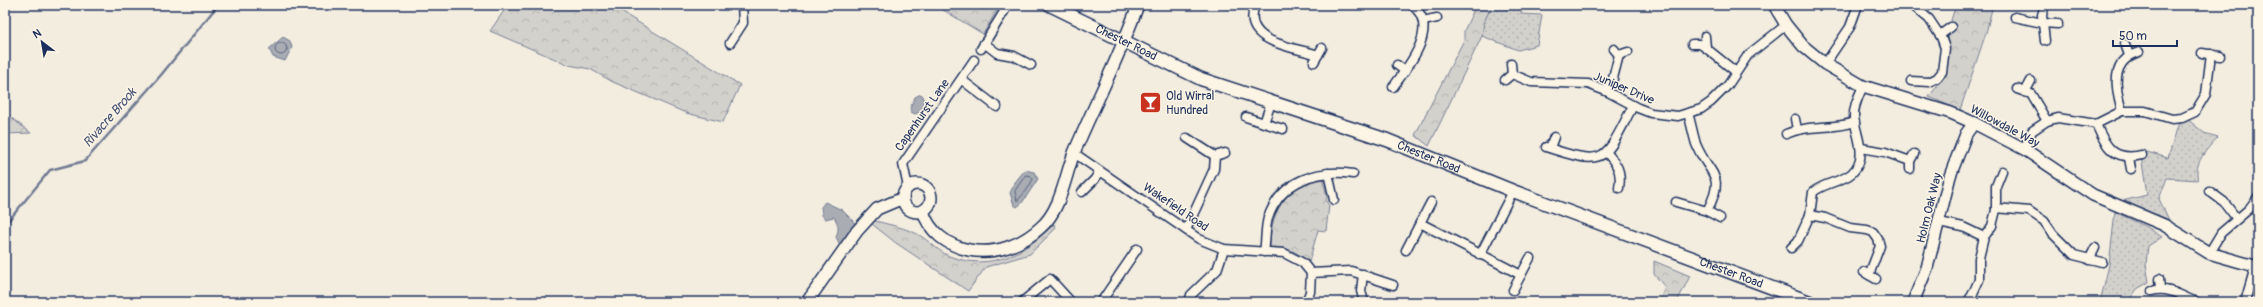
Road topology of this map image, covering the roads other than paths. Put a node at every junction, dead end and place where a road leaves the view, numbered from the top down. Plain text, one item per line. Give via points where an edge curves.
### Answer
1 (742, 5) edge
2 (1008, 5) edge
3 (1050, 5) edge
4 (1138, 5) edge
5 (1255, 5) edge
6 (1412, 5) edge
7 (1774, 5) edge
8 (1858, 5) edge
9 (1912, 5) edge
10 (2045, 5) edge
11 (2015, 17) dead end
12 (1437, 18) dead end
13 (1423, 21) junction
14 (2042, 23) junction
15 (2058, 24) dead end
16 (1786, 25) junction
17 (1951, 27) dead end
18 (1940, 35) junction
19 (1705, 36) dead end
20 (2046, 41) dead end
21 (730, 43) dead end
22 (1124, 43) junction
23 (1692, 44) dead end
24 (2125, 44) dead end
25 (1706, 48) junction
26 (1628, 52) dead end
27 (2139, 52) dead end
28 (1318, 55) dead end
29 (2129, 55) junction
30 (2220, 56) dead end
31 (974, 60) dead end
32 (1511, 64) dead end
33 (1825, 64) junction
34 (1031, 65) dead end
35 (1397, 65) dead end
36 (1405, 72) junction
37 (1736, 72) junction
38 (1512, 74) junction
39 (962, 80) junction
40 (1505, 80) dead end
41 (1911, 81) dead end
42 (2031, 81) dead end
43 (1863, 86) junction
44 (1393, 87) dead end
45 (1606, 91) junction
46 (1271, 103) junction
47 (1633, 106) junction
48 (997, 107) dead end
49 (2122, 111) junction
50 (1688, 113) junction
51 (1246, 117) dead end
52 (1795, 119) dead end
53 (2047, 120) junction
54 (1855, 122) junction
55 (1264, 123) junction
56 (1974, 123) junction
57 (2096, 124) junction
58 (1283, 129) dead end
59 (1797, 129) junction
60 (1786, 134) dead end
61 (1554, 137) dead end
62 (1187, 138) dead end
63 (1861, 148) junction
64 (2024, 149) junction
65 (1606, 152) junction
66 (1074, 153) junction
67 (1225, 153) dead end
68 (1914, 154) dead end
69 (2142, 154) dead end
70 (1215, 156) junction
71 (2129, 158) junction
72 (2131, 169) dead end
73 (2002, 171) dead end
74 (1099, 172) junction
75 (1328, 173) junction
76 (1353, 174) dead end
77 (908, 187) junction
78 (1619, 188) dead end
79 (1513, 191) junction
80 (2209, 191) dead end
81 (1082, 192) dead end
82 (2258, 197) edge
83 (903, 198) junction
84 (1334, 200) dead end
85 (1431, 202) dead end
86 (1676, 202) dead end
87 (1996, 208) junction
88 (923, 211) junction
89 (1707, 211) junction
90 (1810, 215) junction
91 (1720, 218) dead end
92 (2237, 219) junction
93 (1939, 222) junction
94 (1420, 223) junction
95 (1186, 230) junction
96 (1984, 237) junction
97 (1791, 248) dead end
98 (2095, 248) dead end
99 (1137, 249) dead end
100 (1224, 249) junction
101 (1406, 250) dead end
102 (1264, 252) junction
103 (2208, 253) junction
104 (1480, 255) junction
105 (1530, 258) dead end
106 (2089, 260) junction
107 (2102, 262) dead end
108 (2256, 267) edge
109 (1311, 273) junction
110 (1363, 274) junction
111 (1521, 275) junction
112 (1870, 275) dead end
113 (2159, 279) dead end
114 (1393, 285) dead end
115 (1513, 290) dead end
116 (1970, 300) edge
117 (1306, 301) edge
118 (807, 302) edge
119 (1022, 302) edge
120 (1071, 302) edge
121 (1101, 302) edge
122 (1188, 302) edge
123 (1364, 302) edge
124 (1810, 302) edge
125 (1913, 302) edge
126 (1978, 302) edge
127 (2197, 302) edge
128 (2245, 302) edge

1 - 21 street via 743,23
2 - 34 street via 982,46 997,53 1014,56
3 - 22 main road, Chester Road
4 - 22 street
5 - 28 street via 1253,21 1264,37 1272,42
6 - 13 street via 1422,16
7 - 16 street, Willowdale Way
8 - 33 street via 1843,40
9 - 18 street via 1929,19
10 - 14 street
11 - 14 street
12 - 13 street
13 - 36 street via 1422,41
14 - 15 street
14 - 20 street
16 - 33 street, Willowdale Way via 1803,46
16 - 37 street, Juniper Drive via 1756,48
17 - 18 street
18 - 41 street via 1945,48 1942,72 1929,82
19 - 25 street
22 - 46 main road, Chester Road via 1201,80
22 - 66 street
23 - 25 street via 1700,44
24 - 29 street
25 - 37 street
26 - 45 street via 1617,52 1612,82
27 - 29 street
29 - 49 street via 2124,60 2115,83
30 - 49 street via 2206,54 2206,94 2195,112 2172,119 2145,111
31 - 39 street, Capenhurst Lane
32 - 38 street
33 - 43 street, Willowdale Way
35 - 36 street
36 - 44 street
37 - 50 street, Juniper Drive via 1720,95
38 - 40 street
38 - 45 street, Juniper Drive via 1530,82 1580,83
39 - 48 street
39 - 77 street, Capenhurst Lane via 903,164
42 - 53 street via 2021,91 2030,94
43 - 54 street via 1855,106
43 - 56 street, Willowdale Way via 1951,113
45 - 47 street, Juniper Drive
46 - 55 street
46 - 79 main road, Chester Road via 1387,140
47 - 50 street, Juniper Drive via 1663,116
47 - 65 street
49 - 57 street
50 - 89 street via 1696,144 1715,175 1717,184
51 - 55 street
52 - 59 street
53 - 57 street via 2058,118
53 - 64 street via 2032,131
54 - 59 street via 1844,126
54 - 63 street
55 - 58 street
56 - 64 street, Willowdale Way
56 - 93 street, Holm Oak Way via 1966,134 1950,176
57 - 71 street via 2111,151
59 - 60 street
61 - 65 street via 1548,148 1582,158 1598,158
62 - 70 street
63 - 68 street via 1885,152 1910,165
63 - 90 street via 1859,163 1852,173 1813,192
64 - 103 street, Willowdale Way via 2093,195 2164,225
65 - 78 street via 1621,174
66 - 74 street, Wakefield Road
66 - 88 street via 1050,216 1042,227 1014,246 983,252 960,248 937,235 926,221
67 - 70 street
69 - 71 street
70 - 95 street via 1214,169
71 - 72 street
73 - 87 street via 1996,186
74 - 81 street
74 - 95 street, Wakefield Road
75 - 76 street
75 - 84 street
75 - 102 street via 1297,181 1279,200 1268,218
77 - 83 street
77 - 88 street via 920,184 928,189 931,199
79 - 104 street
79 - 124 main road, Chester Road
80 - 92 street via 2224,202
82 - 92 street
83 - 88 street via 910,210
83 - 118 street via 877,209 862,225
85 - 94 street
86 - 89 street
87 - 96 street via 1992,226
87 - 106 street via 2017,208 2040,217 2065,248 2074,255
89 - 91 street
90 - 97 street via 1798,241
90 - 112 street via 1850,228 1873,232 1880,246
92 - 103 street via 2221,233
93 - 96 street
93 - 125 street, Holm Oak Way via 1927,268
94 - 101 street
94 - 104 street
95 - 100 street, Wakefield Road via 1199,239
96 - 116 street via 1979,258 1979,280
98 - 106 street
99 - 121 street
100 - 102 street, Wakefield Road
100 - 122 street via 1217,270 1210,279 1199,286
102 - 109 street, Wakefield Road via 1289,256 1303,263
103 - 108 street, Willowdale Way
104 - 111 street
105 - 111 street
106 - 107 street
108 - 128 street
109 - 110 street via 1351,271
109 - 117 street
110 - 114 street
110 - 123 street via 1361,291
111 - 115 street
113 - 127 street via 2156,290 2182,294
116 - 126 street
119 - 120 street via 1050,279

